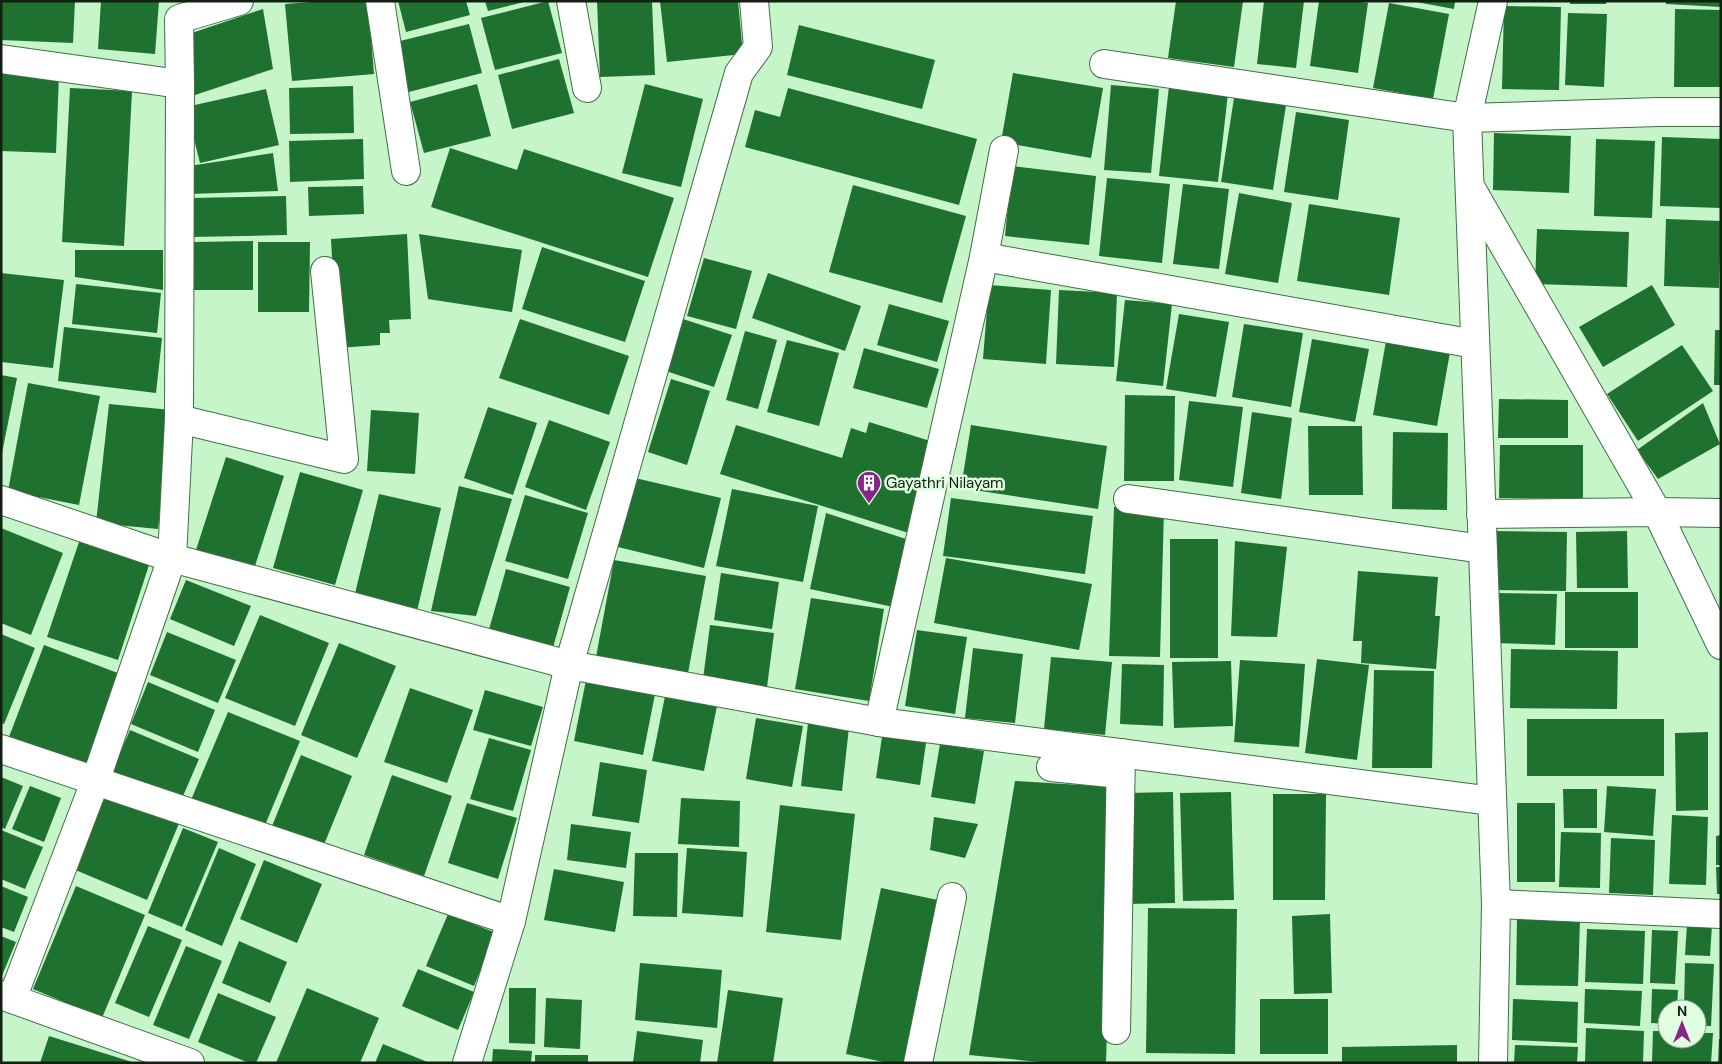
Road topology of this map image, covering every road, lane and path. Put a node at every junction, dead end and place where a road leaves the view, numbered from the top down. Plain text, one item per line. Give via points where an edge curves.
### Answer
1 (239, 1) edge
2 (380, 1) edge
3 (571, 1) edge
4 (754, 1) edge
5 (1493, 1) edge
6 (1, 59) edge
7 (1104, 64) dead end
8 (180, 84) junction
9 (587, 88) dead end
10 (1721, 112) edge
11 (1467, 118) junction
12 (1004, 150) dead end
13 (406, 171) dead end
14 (1470, 187) junction
15 (984, 257) junction
16 (325, 270) dead end
17 (1476, 344) junction
18 (179, 419) junction
19 (1128, 498) dead end
20 (1, 500) edge
21 (1657, 512) junction
22 (1721, 513) edge
23 (1481, 514) junction
24 (1483, 549) junction
25 (172, 558) junction
26 (1721, 645) edge
27 (569, 666) junction
28 (879, 722) junction
29 (1, 749) edge
30 (1120, 763) junction
31 (1051, 766) dead end
32 (95, 782) junction
33 (1492, 801) junction
34 (952, 896) dead end
35 (1496, 904) junction
36 (1721, 914) edge
37 (511, 921) junction
38 (7, 997) edge
39 (1116, 1030) dead end
40 (190, 1063) edge
41 (467, 1063) edge
42 (918, 1063) edge
43 (1493, 1063) edge

1 - 8 street via 179,19
2 - 13 street
3 - 9 street
4 - 27 street via 758,47 739,73
5 - 11 street
6 - 8 street
7 - 11 street
8 - 18 street
10 - 11 street
11 - 14 street
12 - 15 street
14 - 17 street
14 - 21 street
15 - 17 street
15 - 28 street
16 - 18 street via 344,459
17 - 23 street
18 - 25 street
19 - 24 street
20 - 25 street
21 - 22 street
21 - 23 street
21 - 26 street
23 - 24 street
24 - 33 street
25 - 27 street
25 - 32 street
27 - 28 street
27 - 37 street
28 - 30 street
29 - 32 street
30 - 31 street
30 - 33 street
30 - 39 street
32 - 37 street
32 - 38 street
33 - 35 street
34 - 42 street
35 - 36 street
35 - 43 street
37 - 41 street
38 - 40 street

